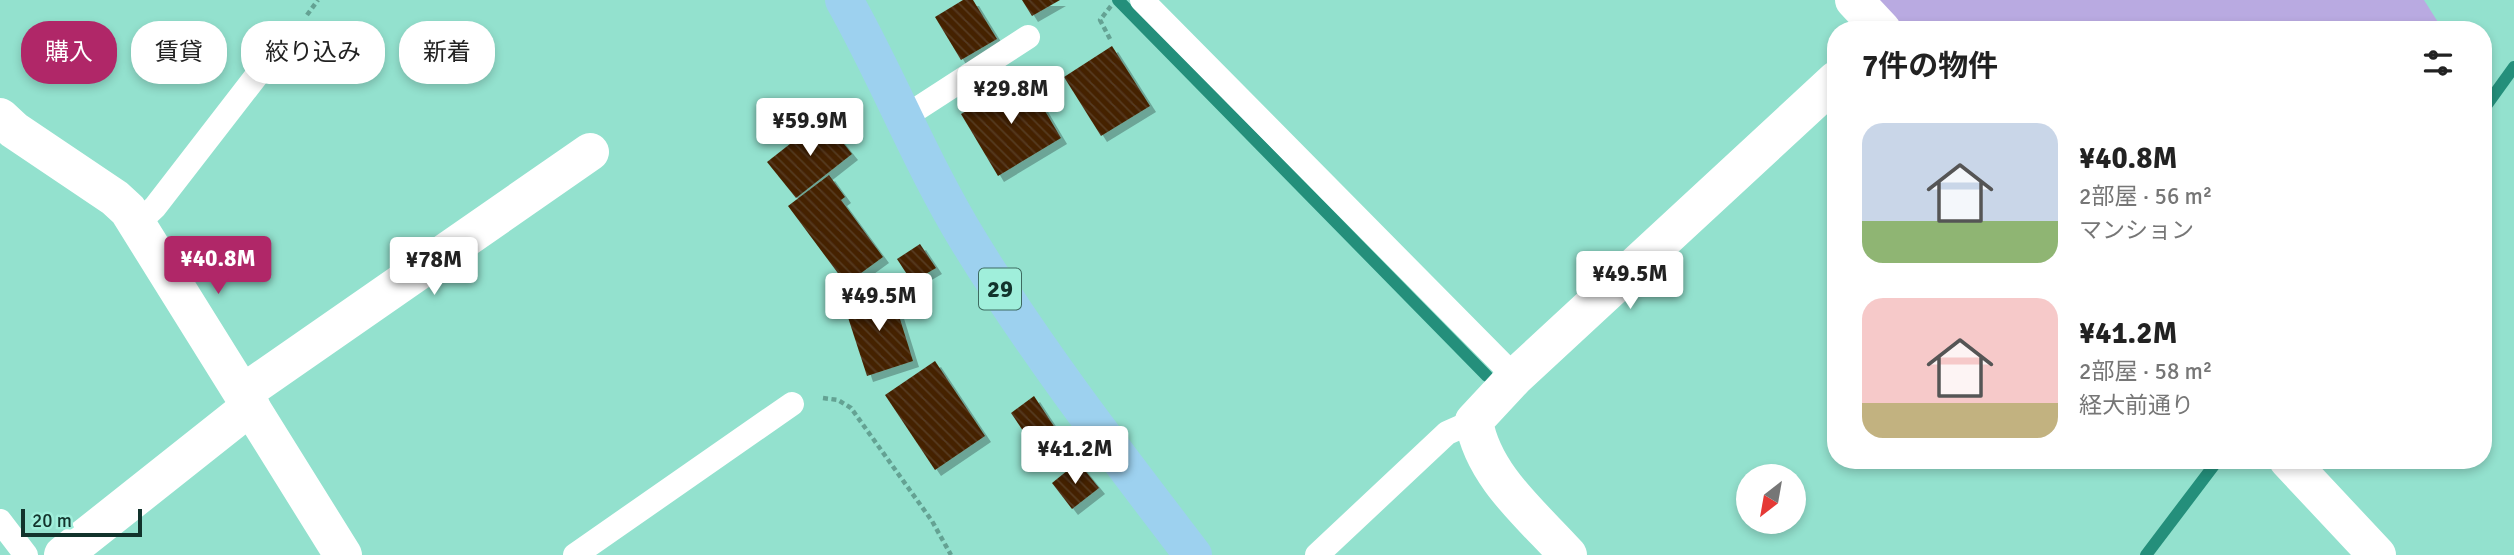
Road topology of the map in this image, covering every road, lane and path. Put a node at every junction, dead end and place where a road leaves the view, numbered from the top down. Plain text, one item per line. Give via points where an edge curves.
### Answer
1 (844, 0) edge
2 (1142, 0) edge
3 (1854, 0) edge
4 (1111, 6) dead end
5 (1874, 21) edge
6 (1028, 37) dead end
7 (1110, 39) dead end
8 (250, 84) edge
9 (1827, 88) edge
10 (0, 117) edge
11 (903, 118) junction
12 (590, 152) dead end
13 (138, 223) junction
14 (1515, 377) junction
15 (247, 400) junction
16 (792, 404) joint
17 (1474, 421) junction
18 (2296, 469) edge
19 (0, 521) edge
20 (26, 555) edge
21 (63, 555) edge
22 (343, 555) edge
23 (575, 555) edge
24 (951, 555) edge
25 (1193, 555) edge
26 (1317, 555) edge
27 (1568, 555) edge
28 (2377, 555) edge

1 - 11 main road, 29
2 - 14 lane
3 - 5 street
4 - 7 path via 1100,20
6 - 11 lane
8 - 13 lane
9 - 14 street
10 - 13 street via 115,198
11 - 25 main road, 29 via 967,239 1020,320
12 - 15 street
13 - 15 street
14 - 17 street
15 - 21 street
15 - 22 street
16 - 23 lane
16 - 24 path via 816,396 851,408
17 - 26 lane via 1447,433
17 - 27 street via 1477,441 1494,473
18 - 28 street
19 - 20 lane

